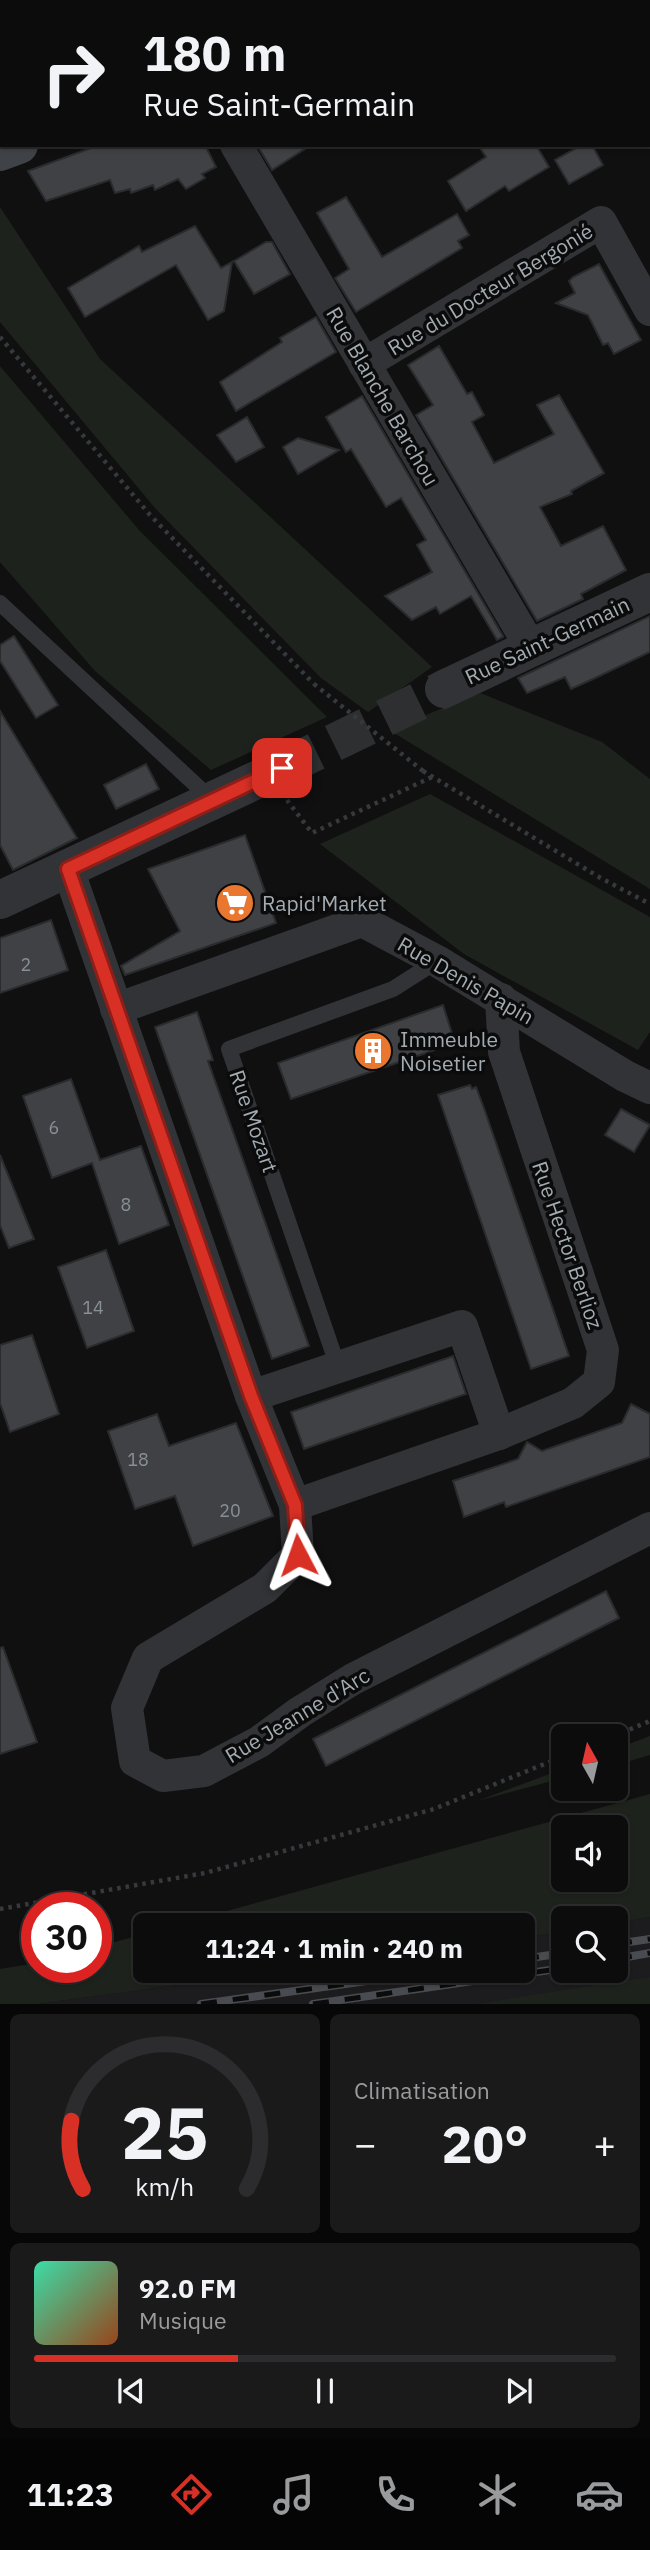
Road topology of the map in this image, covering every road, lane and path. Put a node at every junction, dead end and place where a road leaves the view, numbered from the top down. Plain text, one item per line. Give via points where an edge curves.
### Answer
1 (237, 147) edge
2 (650, 310) edge
3 (0, 337) edge
4 (364, 364) junction
5 (650, 592) edge
6 (0, 603) edge
7 (530, 646) junction
8 (444, 689) tunnel mouth
9 (275, 771) joint
10 (432, 777) junction
11 (213, 801) junction
12 (68, 869) junction
13 (0, 900) edge
14 (650, 904) edge
15 (437, 961) junction
16 (501, 999) junction
17 (117, 1009) junction
18 (650, 1088) edge
19 (338, 1367) junction
20 (251, 1396) junction
21 (499, 1434) junction
22 (295, 1505) junction
23 (650, 1528) edge
24 (650, 1721) edge
25 (628, 1730) edge
26 (551, 1761) edge
27 (0, 1909) edge

1 - 4 street, Rue Blanche Barchou
2 - 4 street, Rue du Docteur Bergonié via 601,222
3 - 10 path, bridge via 150,515 314,684
4 - 7 street, Rue Blanche Barchou
5 - 7 street, Rue Saint-Germain
6 - 11 lane
7 - 8 street, Rue Saint-Germain
9 - 10 path via 312,833
9 - 11 street
10 - 14 path
11 - 12 street
12 - 13 street
12 - 17 street, Rue Jeanne d'Arc
15 - 16 street, Rue Denis Papin
15 - 17 street, Rue Denis Papin via 362,921
15 - 19 lane, Rue Mozart via 393,989 229,1049
16 - 18 street, Rue Denis Papin
16 - 21 street, Rue Hector Berlioz via 504,1052 603,1350 599,1382 573,1403
17 - 20 street, Rue Jeanne d'Arc
19 - 20 street
19 - 21 street via 462,1326
20 - 22 street, Rue Jeanne d'Arc
21 - 22 street
22 - 23 street, Rue Jeanne d'Arc via 298,1555 265,1588 148,1658 127,1708 135,1761 163,1776 204,1771 259,1742 353,1679
24 - 25 path
26 - 27 path via 434,1809 205,1872

